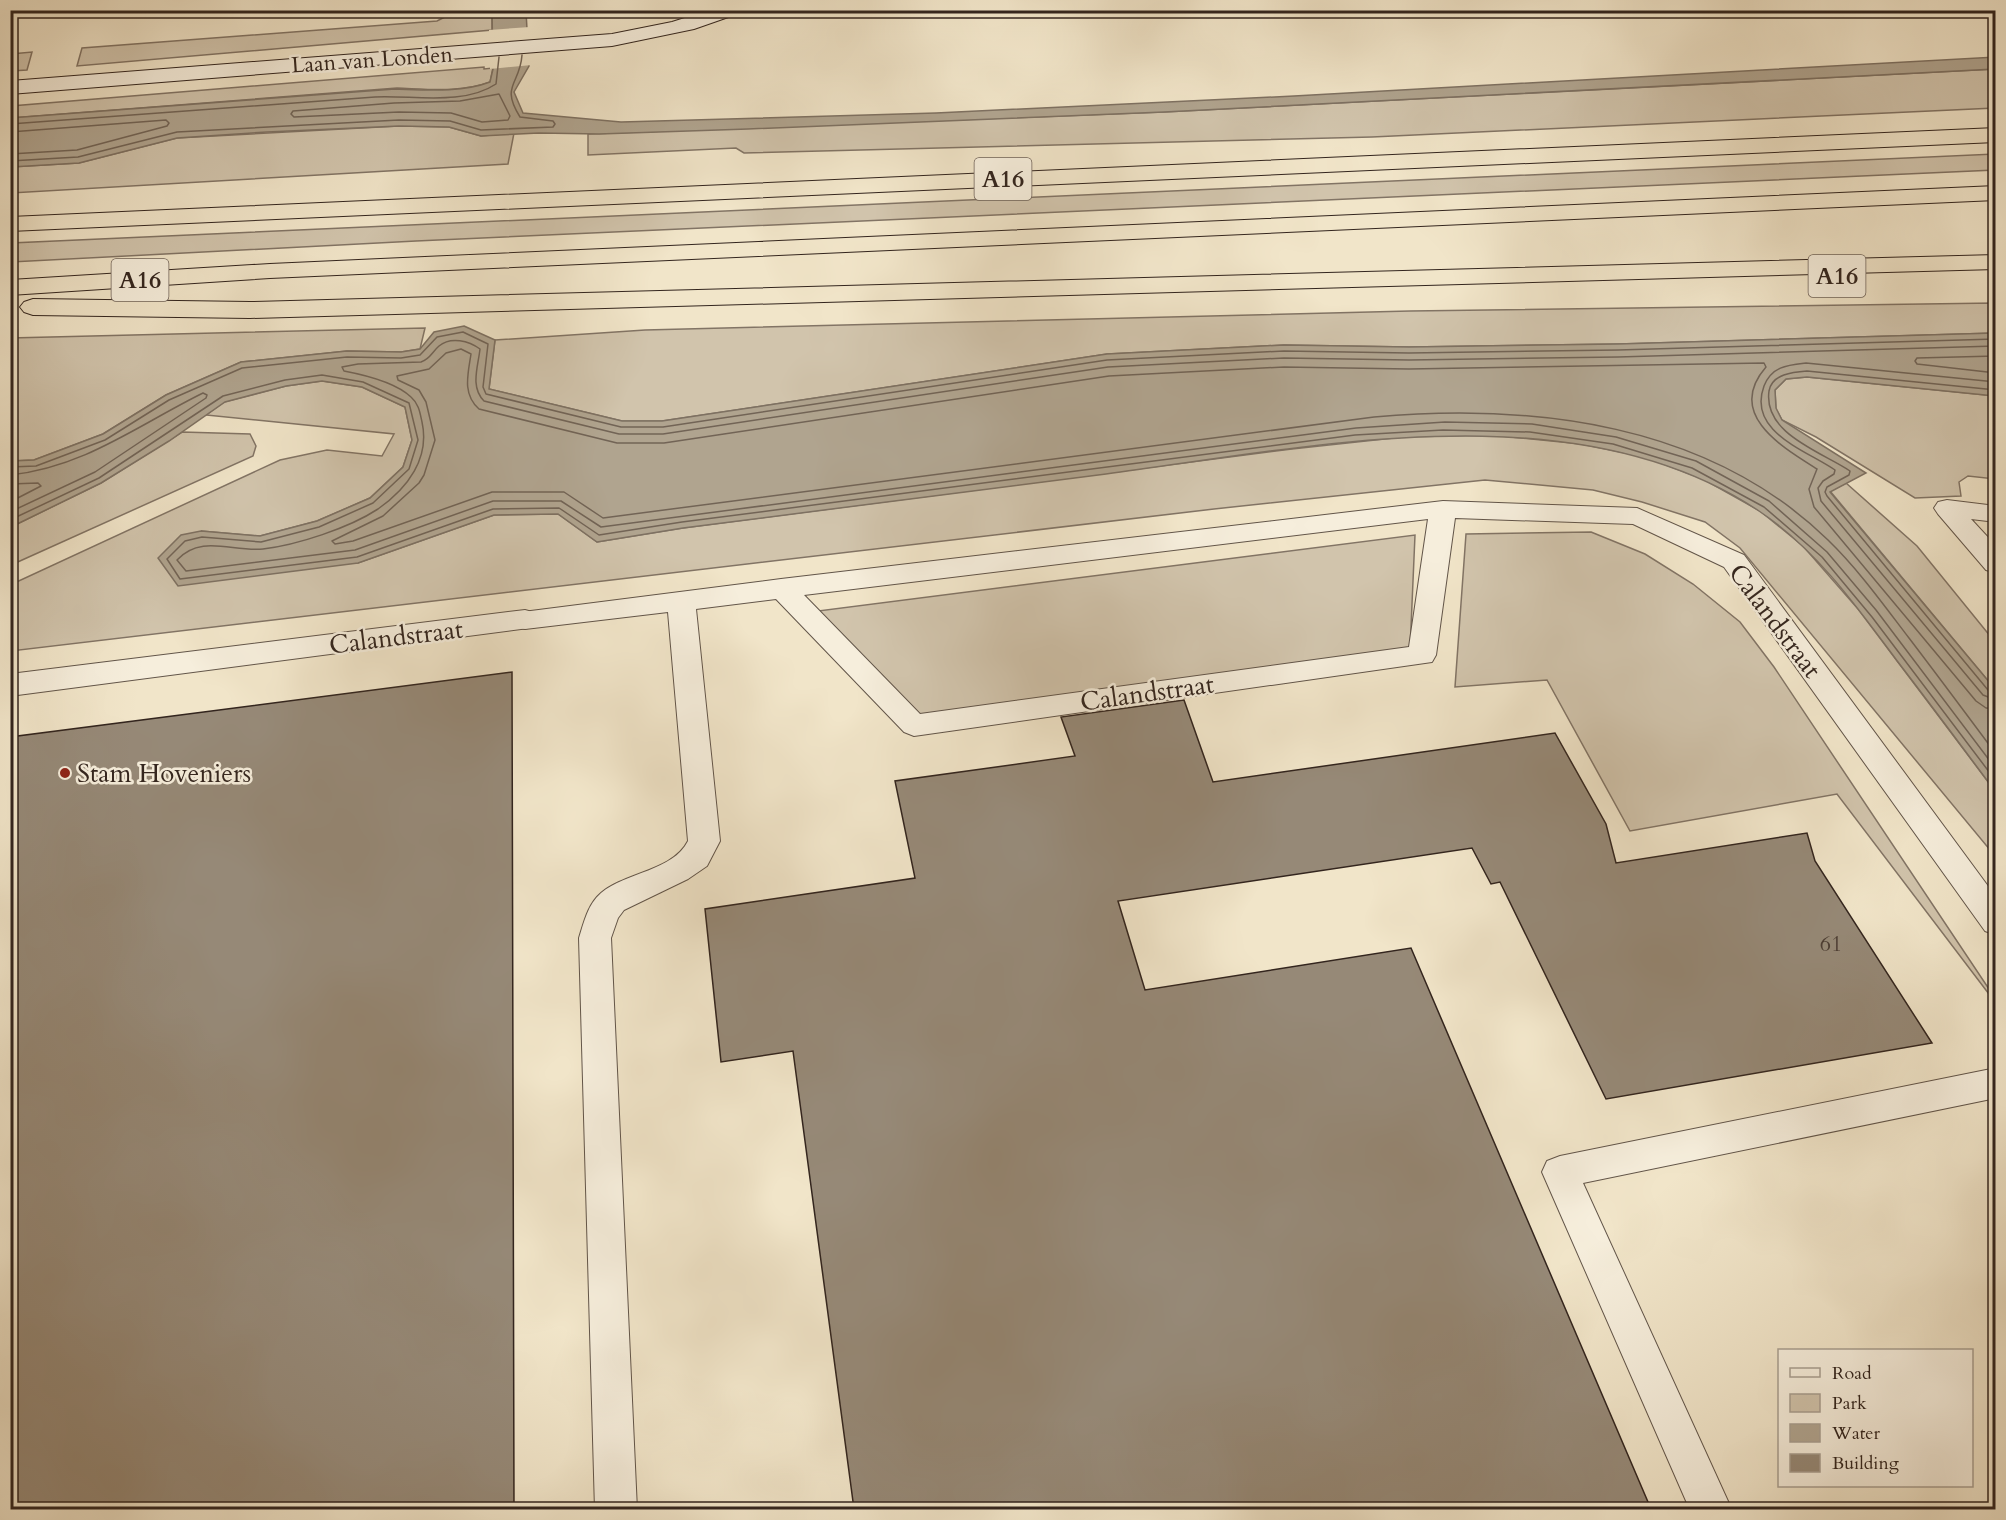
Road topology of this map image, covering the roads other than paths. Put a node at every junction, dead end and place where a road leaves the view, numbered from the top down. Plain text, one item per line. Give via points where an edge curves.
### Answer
1 (730, 10) edge
2 (10, 88) edge
3 (1995, 135) edge
4 (1995, 193) edge
5 (10, 224) edge
6 (1995, 262) edge
7 (1678, 271) junction
8 (1995, 281) edge
9 (10, 288) edge
10 (10, 306) edge
11 (1443, 508) junction
12 (1995, 514) edge
13 (1995, 564) edge
14 (781, 588) junction
15 (681, 601) junction
16 (525, 620) joint
17 (10, 685) edge
18 (1995, 922) edge
19 (1995, 1083) edge
20 (616, 1509) edge
21 (1711, 1509) edge

1 - 2 street, Laan van Londen via 645,34 542,47
3 - 5 highway, A16
4 - 9 highway, A16 via 294,270
6 - 7 highway, A16
7 - 8 highway, A16
7 - 10 highway, A16 via 250,310
11 - 14 lane, Calandstraat
11 - 14 lane, Calandstraat via 1422,655 914,725
11 - 18 lane, Calandstraat via 1637,516 1734,561
12 - 13 lane via 1947,508
14 - 15 lane, Calandstraat
15 - 16 lane, Calandstraat
15 - 20 lane via 704,841 696,857 613,901 603,913 595,938
16 - 17 street, Calandstraat
19 - 21 lane via 1560,1172

